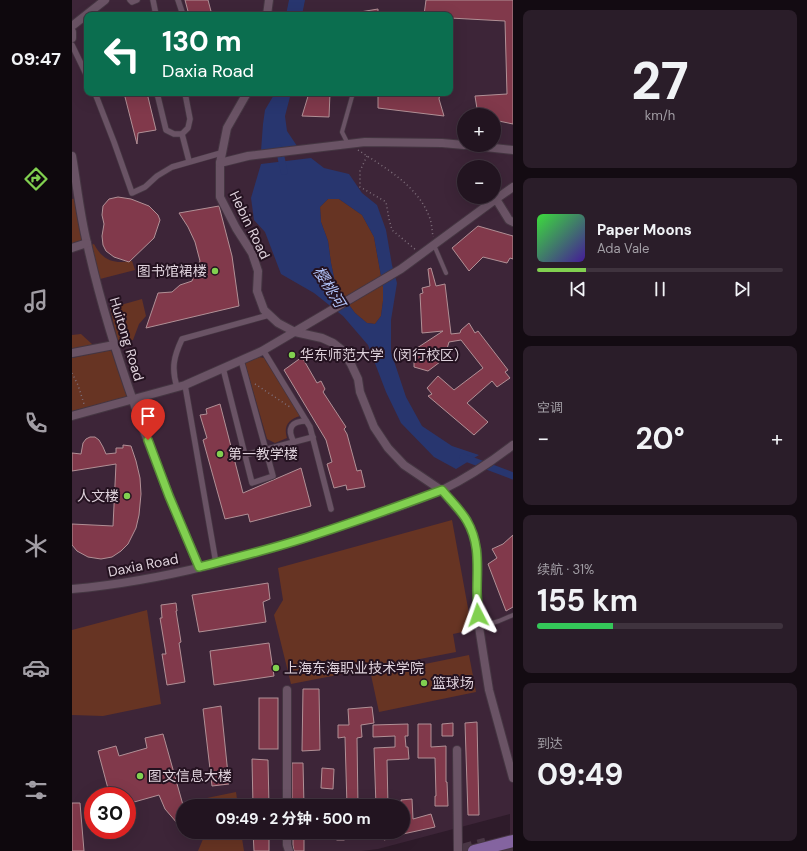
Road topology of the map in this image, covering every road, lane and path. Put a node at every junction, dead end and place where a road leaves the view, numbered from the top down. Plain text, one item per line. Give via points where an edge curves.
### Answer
1 (105, 0) edge
2 (130, 0) edge
3 (137, 0) edge
4 (153, 0) edge
5 (178, 0) edge
6 (269, 0) edge
7 (90, 12) edge
8 (155, 12) edge
9 (181, 12) edge
10 (268, 12) edge
11 (84, 17) edge
12 (72, 26) edge
13 (72, 32) edge
14 (72, 38) edge
15 (72, 45) edge
16 (84, 70) edge
17 (96, 96) edge
18 (158, 96) edge
19 (186, 96) edge
20 (245, 96) edge
21 (352, 96) edge
22 (182, 134) junction
23 (348, 144) junction
24 (457, 144) edge
25 (501, 149) edge
26 (513, 150) edge
27 (221, 153) junction
28 (72, 156) edge
29 (367, 156) junction
30 (189, 161) junction
31 (220, 163) junction
32 (513, 187) edge
33 (75, 195) edge
34 (501, 195) edge
35 (489, 204) edge
36 (499, 204) edge
37 (513, 222) edge
38 (87, 243) junction
39 (434, 245) junction
40 (72, 248) edge
41 (422, 254) junction
42 (446, 274) dead end
43 (269, 315) junction
44 (295, 332) junction
45 (114, 345) junction
46 (263, 350) junction
47 (72, 353) edge
48 (241, 360) junction
49 (223, 368) junction
50 (72, 372) edge
51 (246, 379) junction
52 (181, 386) junction
53 (132, 399) junction
54 (290, 407) dead end
55 (87, 413) junction
56 (72, 416) edge
57 (306, 421) junction
58 (313, 437) junction
59 (294, 442) junction
60 (513, 445) edge
61 (266, 449) junction
62 (245, 455) junction
63 (442, 490) junction
64 (331, 509) dead end
65 (216, 563) junction
66 (199, 567) junction
67 (72, 589) edge
68 (513, 615) edge
69 (479, 627) junction
70 (287, 690) dead end
71 (457, 750) dead end
72 (512, 767) edge
73 (513, 778) edge
74 (287, 799) edge
75 (287, 839) edge
76 (513, 840) edge
77 (289, 851) edge
78 (458, 851) edge
79 (474, 851) tunnel mouth

1 - 7 street
2 - 3 street
4 - 8 street
5 - 9 street
6 - 10 street
11 - 12 street
13 - 14 street
15 - 16 street
17 - 30 street via 132,193 145,187 172,167
18 - 22 street via 166,130
19 - 22 street via 190,119 188,128
20 - 27 street, Hebin Road via 226,128
21 - 23 lane via 342,132
22 - 30 street
23 - 24 street via 435,142
23 - 29 path
23 - 31 street via 248,156
25 - 26 street
27 - 30 street
27 - 31 street, Hebin Road
28 - 33 street, Huitong Road
29 - 39 path via 391,171 418,195 430,217
29 - 41 path via 360,171 360,187 386,202 392,230
31 - 43 street, Hebin Road via 220,198 252,253 258,271 258,291 264,310
32 - 34 street
33 - 38 street, Huitong Road
35 - 39 street
36 - 37 street
38 - 40 street
38 - 45 street, Huitong Road
39 - 41 street
39 - 42 lane
41 - 44 street
43 - 44 street, Hebin Road
43 - 52 street via 182,339 174,355 174,377
44 - 46 street
44 - 63 street, Hebin Road via 322,338 342,350 358,379 360,392 374,426 388,448 404,465
45 - 47 street
45 - 53 street, Huitong Road
46 - 48 street
46 - 57 street
48 - 49 street
48 - 51 street
49 - 52 street
49 - 62 street
50 - 55 path
51 - 54 path
51 - 61 street
52 - 53 street
52 - 65 street
53 - 55 street
53 - 66 street, Huitong Road
55 - 56 street
57 - 58 street
57 - 59 street via 294,423 290,430
58 - 59 street
58 - 64 street
59 - 61 street
60 - 63 street, Daxia Road via 467,477
61 - 62 street
61 - 62 street via 273,476 252,484
63 - 65 street, Daxia Road via 314,536
63 - 69 street, Hebin Road via 467,520 473,535 478,566
65 - 66 street, Daxia Road
66 - 67 street, Daxia Road via 152,578
68 - 69 lane
69 - 72 street, Hebin Road via 489,690
70 - 74 street
71 - 78 street
72 - 73 street, Hebin Road
75 - 77 street
76 - 79 main road

